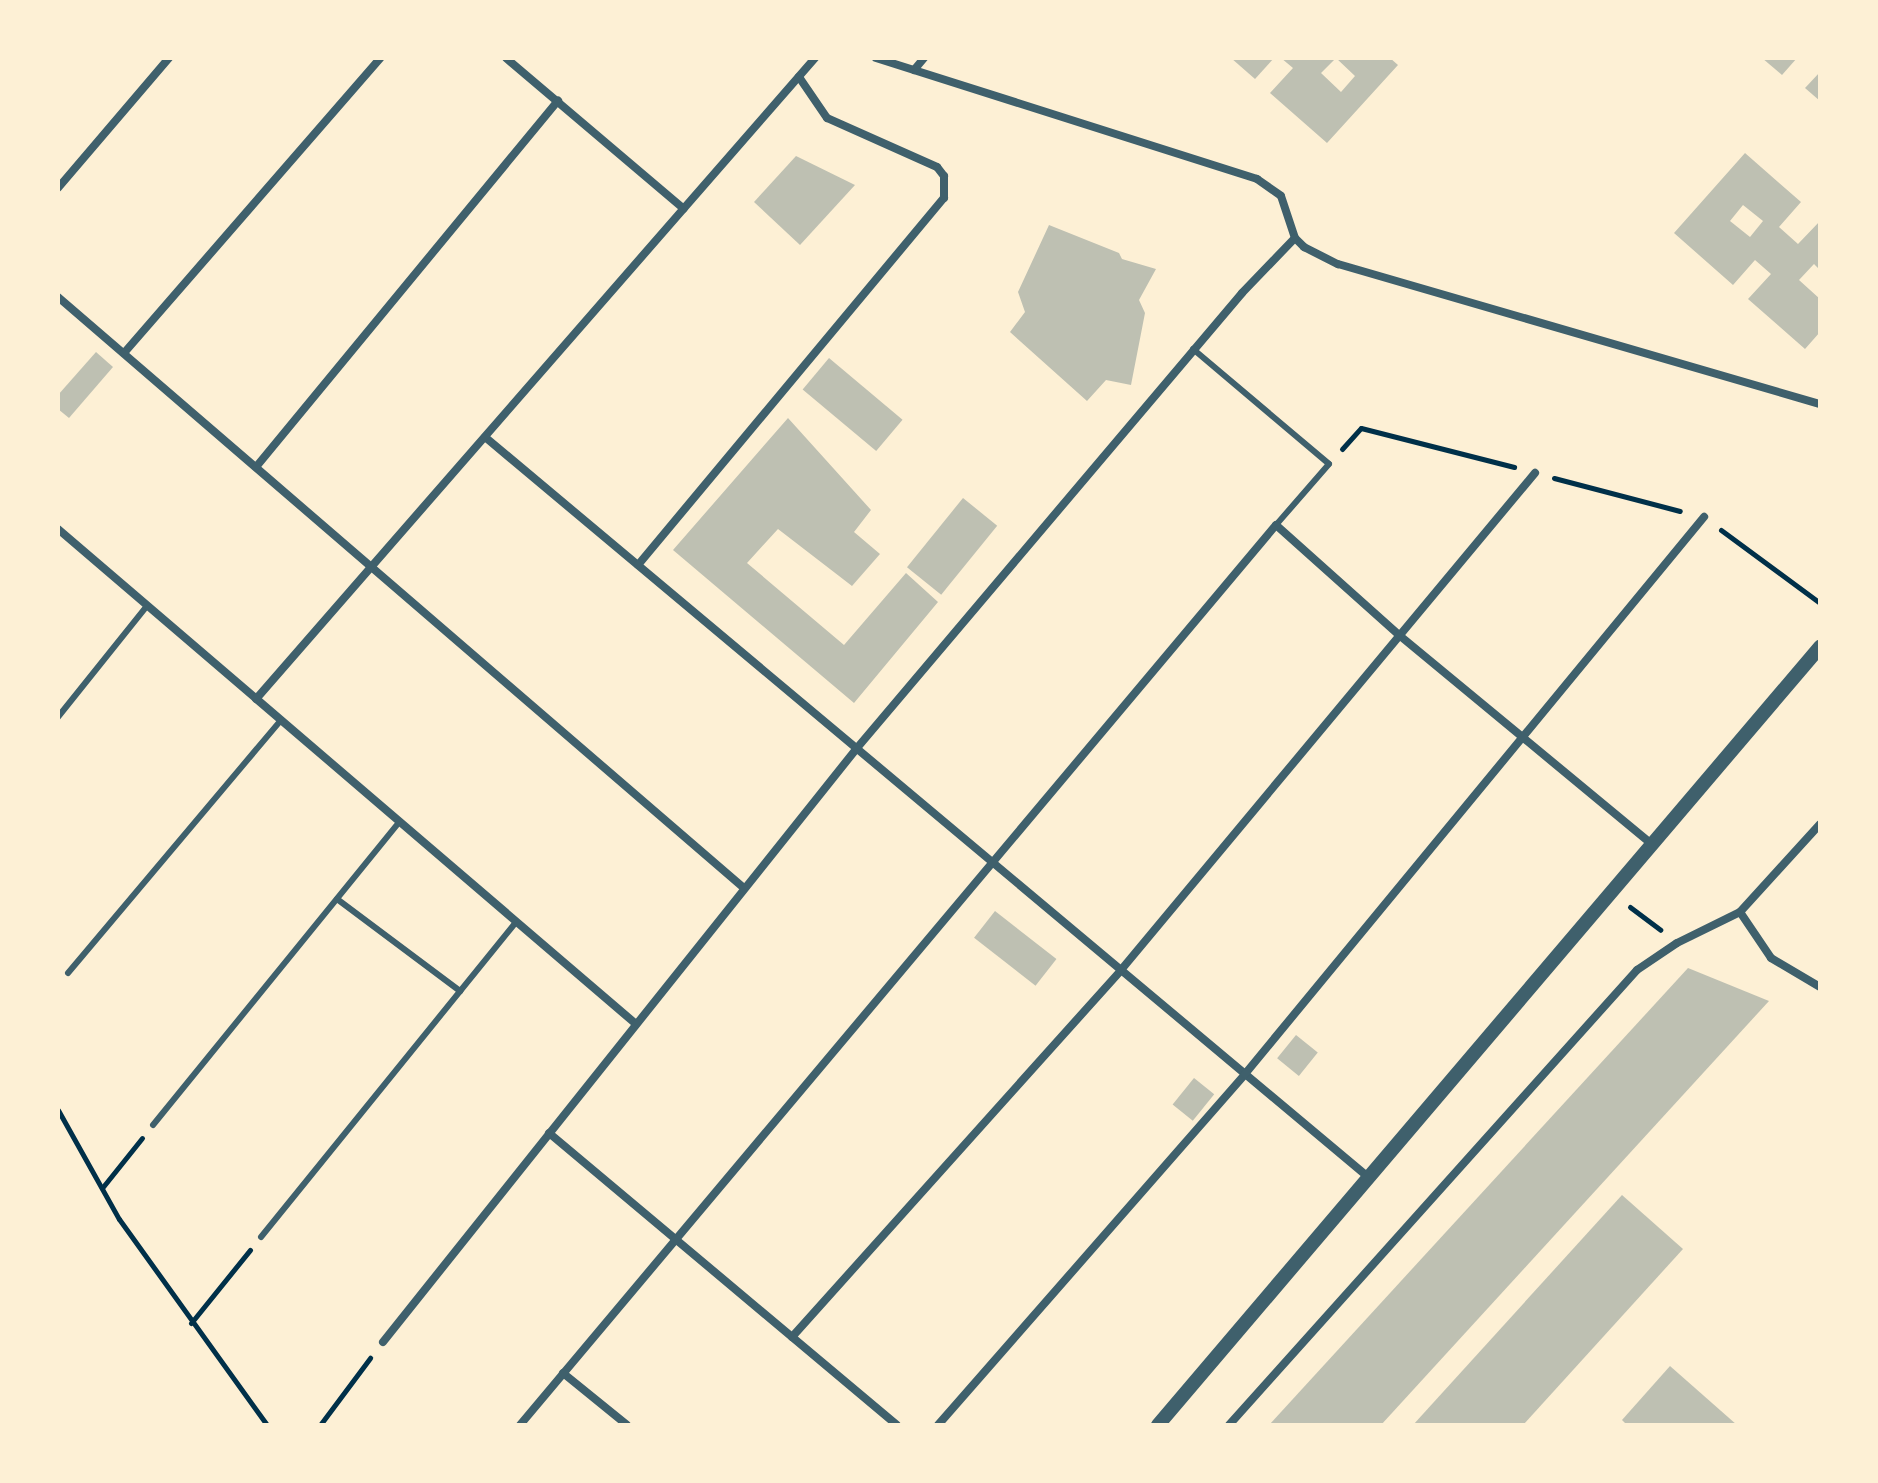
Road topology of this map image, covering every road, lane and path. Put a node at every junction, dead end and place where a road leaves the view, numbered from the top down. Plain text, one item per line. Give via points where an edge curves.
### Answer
1 (169, 58) edge
2 (380, 58) edge
3 (506, 58) edge
4 (815, 58) edge
5 (876, 58) edge
6 (924, 58) edge
7 (914, 70) junction
8 (799, 77) junction
9 (558, 101) junction
10 (58, 188) edge
11 (684, 209) junction
12 (1295, 238) junction
13 (58, 297) edge
14 (1193, 349) junction
15 (124, 353) junction
16 (1820, 404) edge
17 (1361, 428) dead end
18 (485, 437) junction
19 (256, 467) junction
20 (1535, 473) junction
21 (1704, 517) junction
22 (1276, 525) junction
23 (58, 529) edge
24 (638, 565) junction
25 (371, 567) junction
26 (1820, 603) edge
27 (147, 606) junction
28 (1399, 635) junction
29 (1820, 647) edge
30 (256, 699) junction
31 (58, 717) edge
32 (281, 720) junction
33 (1523, 737) junction
34 (857, 748) junction
35 (399, 822) junction
36 (1820, 824) edge
37 (1652, 844) junction
38 (994, 863) junction
39 (744, 888) junction
40 (1611, 892) junction
41 (337, 899) junction
42 (1740, 912) junction
43 (516, 922) junction
44 (1677, 943) junction
45 (1121, 970) junction
46 (68, 973) dead end
47 (1820, 987) edge
48 (460, 991) junction
49 (636, 1024) junction
50 (1245, 1074) junction
51 (58, 1110) edge
52 (153, 1125) joint
53 (549, 1133) junction
54 (1368, 1177) junction
55 (102, 1188) junction
56 (261, 1237) joint
57 (676, 1239) junction
58 (191, 1323) junction
59 (792, 1337) junction
60 (383, 1342) joint
61 (563, 1373) junction
62 (267, 1425) edge
63 (320, 1425) edge
64 (520, 1425) edge
65 (627, 1425) edge
66 (897, 1425) edge
67 (938, 1425) edge
68 (1158, 1425) edge
69 (1229, 1425) edge

1 - 10 street
2 - 15 street
3 - 9 street
4 - 8 street
5 - 7 street
6 - 7 street
7 - 12 street via 1257,179 1281,196
8 - 11 street
8 - 24 street via 827,118 937,167 944,176 944,198
9 - 11 street
9 - 19 street
11 - 18 street
12 - 14 street
12 - 16 street via 1338,264
13 - 15 street
14 - 22 lane via 1329,464
14 - 34 street
15 - 19 street
17 - 20 path
18 - 24 street
18 - 25 street
19 - 25 street
20 - 21 path
20 - 28 street
21 - 26 path
21 - 33 street
22 - 28 street
22 - 38 street
23 - 27 street
24 - 34 street
25 - 30 street
25 - 39 street
27 - 30 street
27 - 31 lane
28 - 33 street
28 - 45 street
29 - 37 street
30 - 32 street
32 - 35 street
32 - 46 lane
33 - 37 street
33 - 50 street
34 - 38 street
34 - 39 street
35 - 41 lane
35 - 43 street
36 - 42 street
37 - 40 street
38 - 45 street
38 - 57 street
39 - 49 street
40 - 44 path
40 - 54 street
41 - 48 lane
41 - 52 lane
42 - 44 street
42 - 47 street via 1771,958
43 - 48 lane
43 - 49 street
44 - 69 street via 1637,970
45 - 50 street
45 - 59 street
48 - 56 lane
49 - 53 street
50 - 54 street
50 - 67 street
51 - 55 path
52 - 55 path
53 - 57 street
53 - 60 street
54 - 68 street
55 - 58 path
56 - 58 path
57 - 59 street
57 - 61 street
58 - 62 path
59 - 66 street
60 - 63 path
61 - 64 street
61 - 65 street

